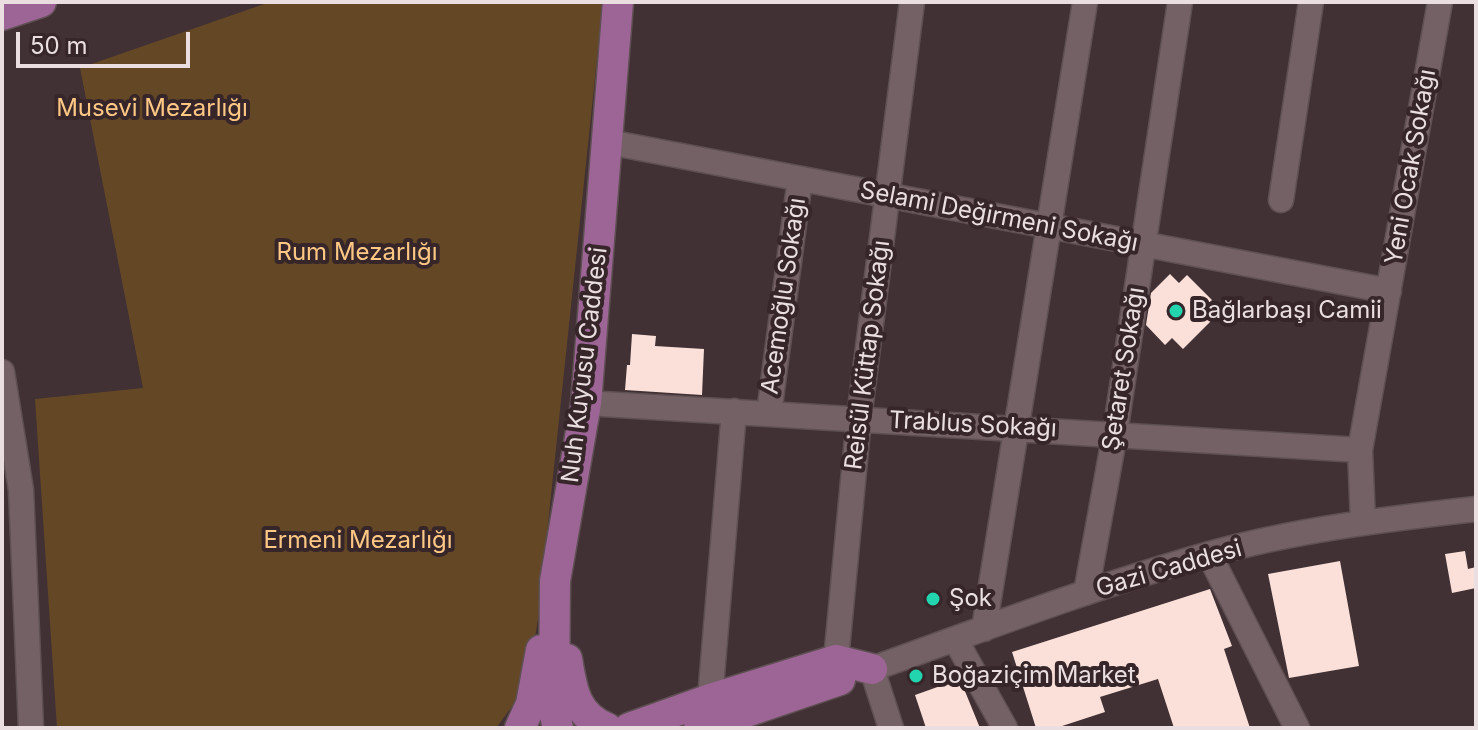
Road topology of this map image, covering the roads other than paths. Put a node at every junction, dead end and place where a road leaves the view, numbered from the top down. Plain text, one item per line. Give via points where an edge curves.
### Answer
1 (41, 2) edge
2 (618, 2) edge
3 (912, 2) edge
4 (1085, 2) edge
5 (1180, 2) edge
6 (1311, 2) edge
7 (1439, 2) edge
8 (2, 15) edge
9 (608, 142) junction
10 (800, 179) junction
11 (887, 196) junction
12 (1281, 200) dead end
13 (1049, 226) junction
14 (1144, 244) junction
15 (1389, 291) junction
16 (2, 372) edge
17 (586, 403) junction
18 (734, 411) junction
19 (769, 413) junction
20 (859, 418) junction
21 (1016, 428) junction
22 (1115, 433) junction
23 (1360, 450) junction
24 (1476, 509) edge
25 (1363, 521) junction
26 (1209, 554) junction
27 (555, 581) junction
28 (1086, 593) junction
29 (984, 629) junction
30 (955, 639) junction
31 (836, 660) junction
32 (872, 669) junction
33 (710, 699) junction
34 (31, 728) edge
35 (520, 728) edge
36 (558, 728) edge
37 (607, 728) edge
38 (629, 728) edge
39 (699, 728) edge
40 (757, 728) edge
41 (891, 728) edge
42 (1005, 728) edge
43 (1297, 728) edge

1 - 8 main road
2 - 9 main road, Nuh Kuyusu Caddesi
3 - 11 street, Reisül Küttap Sokağı
4 - 13 street
5 - 14 street, Şetaret Sokağı
6 - 12 street
7 - 15 street, Yeni Ocak Sokağı
9 - 10 street, Selami Değirmeni Sokağı
9 - 17 main road, Nuh Kuyusu Caddesi
10 - 11 street, Selami Değirmeni Sokağı
10 - 19 street, Acemoğlu Sokağı
11 - 13 street, Selami Değirmeni Sokağı
11 - 20 street, Reisül Küttap Sokağı
13 - 14 street, Selami Değirmeni Sokağı
13 - 21 street
14 - 15 street, Selami Değirmeni Sokağı
14 - 22 street, Şetaret Sokağı
15 - 23 street, Yeni Ocak Sokağı
16 - 34 street via 21,490
17 - 18 street, Trablus Sokağı
17 - 27 main road, Nuh Kuyusu Caddesi
18 - 19 street, Trablus Sokağı
18 - 33 street
19 - 20 street, Trablus Sokağı
20 - 21 street, Trablus Sokağı
20 - 31 street, Reisül Küttap Sokağı
21 - 22 street, Trablus Sokağı
21 - 29 street
22 - 23 street, Trablus Sokağı
22 - 28 street, Şetaret Sokağı
23 - 25 street, Yeni Ocak Sokağı
24 - 25 street, Gazi Caddesi
25 - 26 street, Gazi Caddesi
26 - 28 street, Gazi Caddesi
26 - 43 street
27 - 35 main road via 531,704
27 - 36 main road, Nuh Kuyusu Caddesi
27 - 37 main road via 573,697 594,723
28 - 29 street, Gazi Caddesi
29 - 30 street, Gazi Caddesi
30 - 32 street, Gazi Caddesi
30 - 42 street
31 - 32 main road
31 - 33 main road
32 - 39 main road
32 - 40 main road via 842,697
32 - 41 street
33 - 38 main road

